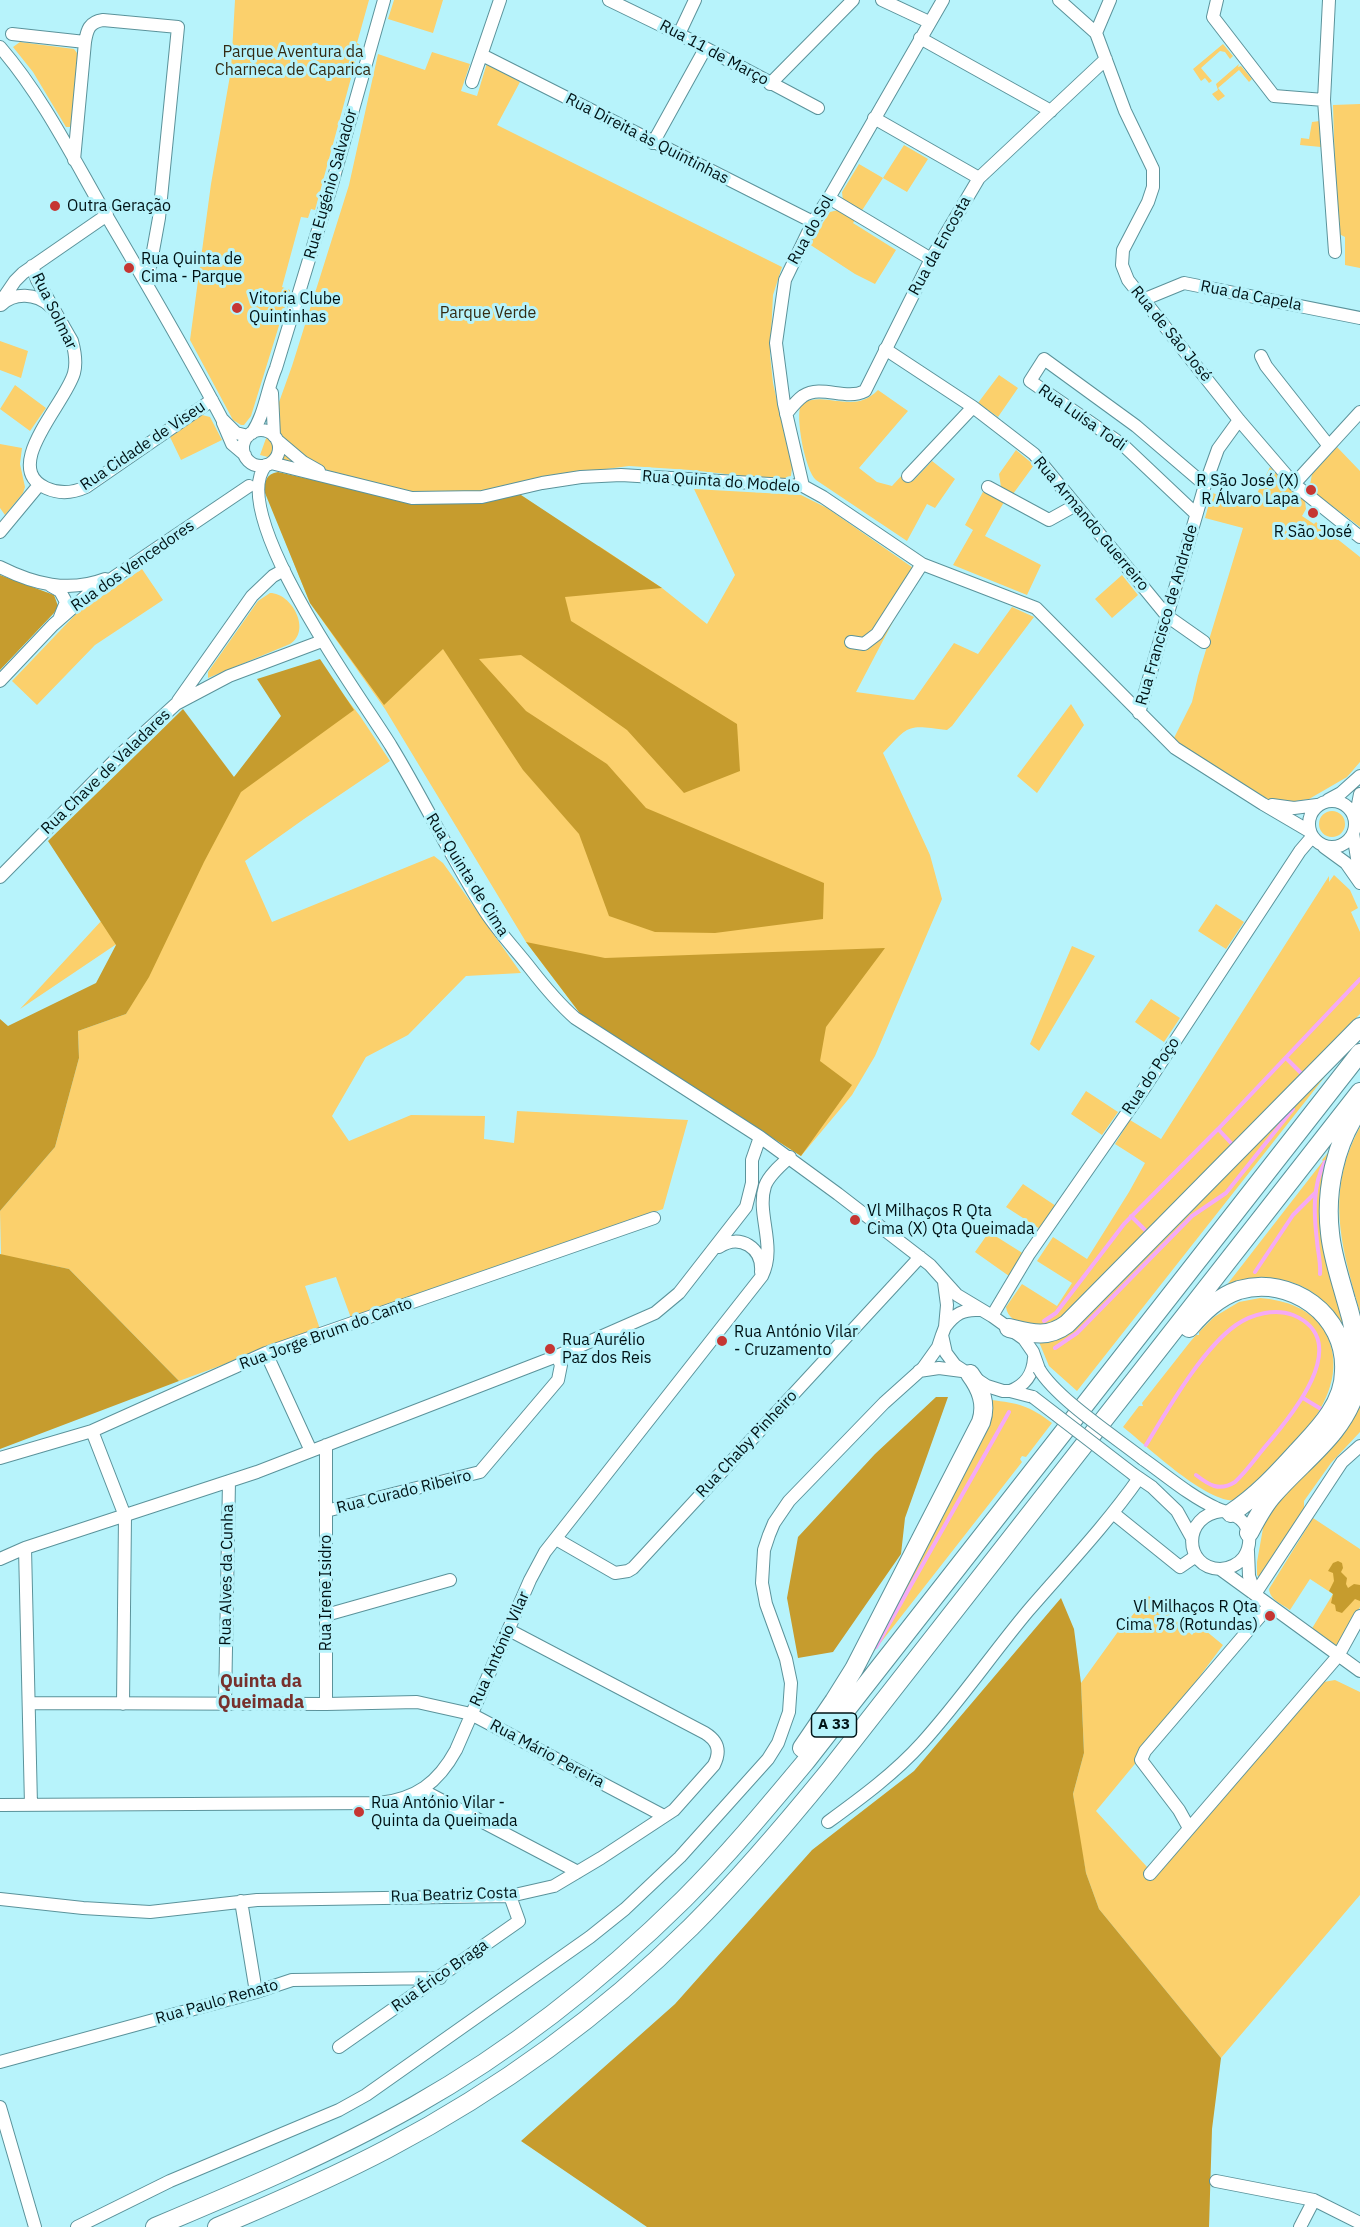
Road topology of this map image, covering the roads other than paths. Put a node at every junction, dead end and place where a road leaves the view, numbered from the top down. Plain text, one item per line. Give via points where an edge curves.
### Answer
1 (384, 0) edge
2 (500, 0) edge
3 (695, 0) edge
4 (853, 0) edge
5 (882, 0) edge
6 (943, 0) edge
7 (1059, 0) edge
8 (1110, 0) edge
9 (1217, 0) edge
10 (1329, 0) edge
11 (617, 2) edge
12 (929, 22) junction
13 (1096, 33) junction
14 (12, 34) dead end
15 (679, 34) junction
16 (920, 38) junction
17 (86, 42) junction
18 (0, 47) edge
19 (705, 49) junction
20 (482, 56) junction
21 (1106, 59) junction
22 (472, 82) dead end
23 (770, 84) junction
24 (1324, 100) junction
25 (818, 108) dead end
26 (1051, 111) junction
27 (874, 118) junction
28 (653, 142) junction
29 (75, 160) junction
30 (979, 178) junction
31 (829, 198) junction
32 (107, 215) junction
33 (813, 222) junction
34 (1335, 252) dead end
35 (931, 260) junction
36 (32, 266) junction
37 (147, 284) junction
38 (1145, 299) junction
39 (0, 305) edge
40 (52, 308) junction
41 (1360, 318) edge
42 (885, 349) junction
43 (1261, 356) dead end
44 (276, 368) junction
45 (212, 400) junction
46 (973, 407) junction
47 (1360, 411) edge
48 (786, 414) junction
49 (222, 419) junction
50 (1239, 420) junction
51 (250, 435) junction
52 (276, 438) junction
53 (1329, 446) junction
54 (246, 457) junction
55 (268, 464) junction
56 (908, 476) dead end
57 (337, 480) junction
58 (1294, 484) junction
59 (39, 485) junction
60 (249, 486) junction
61 (804, 486) junction
62 (1205, 486) junction
63 (988, 487) dead end
64 (1076, 505) junction
65 (261, 511) junction
66 (1196, 514) junction
67 (0, 532) edge
68 (1360, 537) edge
69 (922, 564) junction
70 (0, 567) edge
71 (126, 570) junction
72 (284, 570) junction
73 (50, 586) junction
74 (1167, 616) junction
75 (53, 625) junction
76 (321, 641) junction
77 (851, 642) dead end
78 (1204, 642) dead end
79 (0, 681) edge
80 (176, 704) junction
81 (1139, 713) junction
82 (1360, 776) edge
83 (1360, 794) edge
84 (1257, 800) junction
85 (1321, 804) junction
86 (1354, 828) junction
87 (1314, 838) junction
88 (0, 877) edge
89 (1360, 878) edge
90 (1360, 883) edge
91 (1360, 1027) edge
92 (1360, 1053) edge
93 (1360, 1092) edge
94 (1360, 1108) edge
95 (760, 1137) junction
96 (790, 1157) junction
97 (654, 1218) dead end
98 (715, 1250) junction
99 (920, 1257) junction
100 (759, 1282) junction
101 (944, 1282) junction
102 (988, 1314) junction
103 (1009, 1328) junction
104 (944, 1331) junction
105 (1032, 1352) junction
106 (266, 1353) junction
107 (557, 1356) junction
108 (919, 1371) junction
109 (967, 1373) junction
110 (1010, 1391) junction
111 (92, 1431) junction
112 (326, 1445) junction
113 (1360, 1446) edge
114 (311, 1451) junction
115 (0, 1458) edge
116 (1136, 1476) junction
117 (229, 1481) junction
118 (326, 1511) junction
119 (1227, 1512) junction
120 (1113, 1513) junction
121 (124, 1516) junction
122 (1192, 1538) junction
123 (556, 1539) junction
124 (1249, 1541) junction
125 (25, 1548) junction
126 (1196, 1556) junction
127 (0, 1559) edge
128 (1220, 1569) junction
129 (450, 1580) dead end
130 (1255, 1594) junction
131 (1269, 1606) junction
132 (326, 1615) junction
133 (1360, 1616) edge
134 (509, 1630) junction
135 (1338, 1656) junction
136 (1360, 1671) edge
137 (30, 1703) junction
138 (123, 1704) junction
139 (225, 1704) junction
140 (326, 1704) junction
141 (471, 1714) junction
142 (873, 1715) junction
143 (422, 1790) junction
144 (0, 1805) edge
145 (31, 1805) junction
146 (664, 1816) junction
147 (828, 1822) dead end
148 (1189, 1828) junction
149 (578, 1872) junction
150 (1150, 1874) dead end
151 (510, 1896) junction
152 (0, 1899) edge
153 (241, 1901) junction
154 (440, 1978) junction
155 (256, 1992) junction
156 (339, 2047) dead end
157 (0, 2062) edge
158 (453, 2083) junction
159 (0, 2107) edge
160 (1216, 2181) dead end
161 (1314, 2200) junction
162 (1360, 2223) edge
163 (157, 2226) edge
164 (35, 2227) edge
165 (77, 2227) edge
166 (217, 2227) edge
167 (1300, 2227) edge

1 - 44 street, Rua Eugénio Salvador
2 - 20 street
3 - 15 street
4 - 23 street
5 - 12 street
6 - 12 street, Rua do Sol
7 - 13 street, Rua de São José
8 - 13 street
9 - 24 street via 1213,17 1274,96
10 - 24 street
11 - 15 street, Rua 11 de Março
12 - 16 street, Rua do Sol
13 - 21 street, Rua de São José
14 - 17 street
15 - 19 street, Rua 11 de Março
16 - 26 street
16 - 27 street, Rua do Sol
17 - 29 street
17 - 37 street via 87,31 96,21 178,27 159,218
18 - 29 street via 20,70
19 - 23 street, Rua 11 de Março
19 - 28 street
20 - 22 street
20 - 28 street, Rua Direita às Quintinhas
21 - 26 street, Rua da Encosta
21 - 38 street, Rua de São José via 1153,170 1148,202 1122,258 1128,280
23 - 25 street, Rua 11 de Março
24 - 34 street
26 - 30 street, Rua da Encosta
27 - 30 street
27 - 31 street, Rua do Sol
28 - 33 street, Rua Direita às Quintinhas
29 - 32 street
30 - 35 street, Rua da Encosta
31 - 33 street, Rua do Sol
31 - 35 street
32 - 36 street
32 - 37 street
33 - 48 street, Rua do Sol via 785,280 776,343
35 - 42 street, Rua da Encosta
36 - 39 street via 15,281
36 - 40 street, Rua Solmar
37 - 45 street
38 - 41 street, Rua da Capela via 1184,283
38 - 50 street, Rua de São José
39 - 40 street via 7,299 29,296
40 - 59 street, Rua Solmar via 72,341 76,363 69,386 28,457 30,474
42 - 46 street, Rua Armando Guerreiro
42 - 48 street, Rua da Encosta via 865,391 858,395 804,395
43 - 53 street
44 - 51 street, Rua Eugénio Salvador
44 - 52 street, Rua Eugénio Salvador via 271,409
45 - 49 street
45 - 59 street, Rua Cidade de Viseu via 86,487 66,493
46 - 56 street
46 - 64 street, Rua Armando Guerreiro via 1034,454
47 - 53 street
48 - 61 street, Rua do Sol
49 - 51 street via 236,434
49 - 54 street via 229,439
50 - 58 street, Rua de São José
50 - 62 street, Rua Francisco de Andrade via 1218,449
51 - 52 street via 266,431
51 - 54 street via 244,445
52 - 55 street via 278,455
52 - 57 street, Rua Quinta do Modelo via 303,462
53 - 58 street
54 - 55 street via 256,465
54 - 60 street, Rua Quinta de Cima
55 - 57 street, Rua Quinta do Modelo
55 - 65 street, Rua Quinta de Cima via 260,475
57 - 61 street, Rua Quinta do Modelo via 412,498 447,499 482,497 581,477
58 - 68 street, Rua de São José
59 - 67 street
60 - 65 street, Rua Quinta de Cima
60 - 71 street, Rua dos Vencedores
61 - 69 street, Rua Quinta do Modelo
62 - 66 street, Rua Francisco de Andrade
62 - 66 street, Rua Luísa Todi via 1136,426 1044,359 1030,381 1123,445
63 - 64 street via 1049,520
64 - 74 street, Rua Armando Guerreiro
65 - 72 street, Rua Quinta de Cima
66 - 74 street, Rua Francisco de Andrade
69 - 77 street via 877,634 864,644
69 - 81 street, Rua Quinta do Modelo via 1036,608
70 - 73 street
71 - 73 street via 88,584
71 - 75 street, Rua dos Vencedores via 86,596
72 - 76 street, Rua Quinta de Cima
72 - 80 street via 252,596
73 - 75 street via 60,591 66,602
74 - 78 street, Rua Armando Guerreiro
74 - 81 street, Rua Francisco de Andrade
75 - 79 street, Rua dos Vencedores
76 - 80 street, Rua Chave de Valadares via 229,676
76 - 95 street, Rua Quinta de Cima via 390,744 485,911 555,999 575,1018
80 - 88 street, Rua Chave de Valadares
81 - 84 street, Rua Quinta do Modelo via 1175,748
82 - 85 street
83 - 86 street
84 - 85 street, Rua Quinta do Modelo via 1286,807
84 - 87 street, Rua Quinta do Modelo
85 - 86 street via 1344,804 1350,809
85 - 87 street via 1308,820
86 - 87 street via 1343,845 1336,847
86 - 89 street
87 - 90 street, Rua Quinta do Modelo via 1346,863
87 - 102 street, Rua do Poço
91 - 103 highway via 1066,1324 1043,1335
92 - 158 highway, A 33 via 757,1821 609,1969
93 - 142 highway, A 33
94 - 124 highway via 1338,1153 1329,1194 1330,1234 1357,1345 1356,1388 1333,1433 1272,1495
95 - 96 street, Rua Quinta de Cima
95 - 98 street via 746,1207
96 - 99 street, Rua Quinta de Cima
96 - 100 street, Rua António Vilar via 765,1185 768,1259
97 - 106 street, Rua Jorge Brum do Canto
98 - 100 street via 734,1241 754,1248 761,1266
98 - 107 street via 679,1293 655,1313
99 - 101 street, Rua Quinta de Cima
99 - 123 street, Rua Chaby Pinheiro via 633,1568 615,1573
100 - 123 street, Rua António Vilar
101 - 102 street, Rua Quinta de Cima via 965,1301
101 - 104 street
102 - 103 street
102 - 104 street via 958,1312
103 - 105 street via 1024,1339
104 - 108 street via 934,1354
104 - 109 street via 946,1353
105 - 110 street via 1029,1377
105 - 119 street, bridge via 1039,1369 1059,1392 1204,1503
106 - 111 street, Rua Jorge Brum do Canto
106 - 114 street
107 - 112 street
107 - 118 street, Rua Curado Ribeiro via 561,1365 558,1380 480,1472
108 - 109 street via 939,1368
108 - 165 street via 797,1492 774,1523 764,1550 762,1583 789,1670 791,1697 785,1727 768,1759 680,1857 582,1944 366,2095 170,2181
109 - 110 street via 995,1389
109 - 158 highway via 983,1400 981,1422 858,1661 800,1750 748,1815 670,1898 621,1945
110 - 116 street, bridge via 1034,1397
111 - 115 street, Rua Jorge Brum do Canto
111 - 121 street
112 - 114 street
112 - 118 street, Rua Irene Isidro
113 - 130 street via 1342,1462
114 - 117 street
116 - 120 street
116 - 122 street via 1178,1511
117 - 121 street
117 - 139 street, Rua Alves da Cunha
118 - 132 street, Rua Irene Isidro
119 - 122 street via 1205,1515
119 - 124 street via 1239,1517
119 - 142 highway via 1249,1502 1321,1426 1342,1386 1343,1355 1334,1326 1313,1303 1279,1287 1239,1290 1203,1313 1138,1389 1001,1565
120 - 126 street via 1179,1567
120 - 147 street via 922,1743
121 - 125 street
121 - 138 street
122 - 126 street
123 - 134 street, Rua António Vilar via 538,1564
124 - 128 street via 1240,1561
124 - 130 street via 1249,1576
125 - 127 street
125 - 137 street
126 - 128 street via 1211,1568
128 - 130 street
129 - 132 street
130 - 131 street
131 - 135 street
131 - 148 street via 1145,1751 1142,1760
132 - 140 street, Rua Irene Isidro
133 - 135 street
134 - 141 street, Rua António Vilar
134 - 146 street, Rua Beatriz Costa via 716,1742 718,1758 714,1765
135 - 136 street
135 - 148 street
137 - 138 street, Rua Mário Pereira
137 - 145 street
138 - 139 street, Rua Mário Pereira
139 - 140 street, Rua Mário Pereira
140 - 141 street, Rua Mário Pereira via 417,1702
141 - 143 street, Rua António Vilar via 449,1761
141 - 146 street, Rua Mário Pereira
142 - 166 highway, A 33 via 726,1892 651,1965 569,2032 489,2088 396,2144
143 - 145 street, Rua António Vilar via 379,1803
143 - 149 street
144 - 145 street, Rua António Vilar
146 - 149 street, Rua Beatriz Costa
148 - 150 street
149 - 151 street, Rua Beatriz Costa via 554,1886
151 - 153 street, Rua Beatriz Costa
151 - 154 street, Rua Érico Braga via 519,1921
152 - 153 street, Rua Beatriz Costa via 150,1912
153 - 155 street
154 - 155 street, Rua Paulo Renato via 292,1980
154 - 156 street, Rua Érico Braga
155 - 157 street, Rua Paulo Renato
158 - 163 highway, A 33 via 331,2150
159 - 164 street
160 - 161 street
161 - 162 street
161 - 167 street

